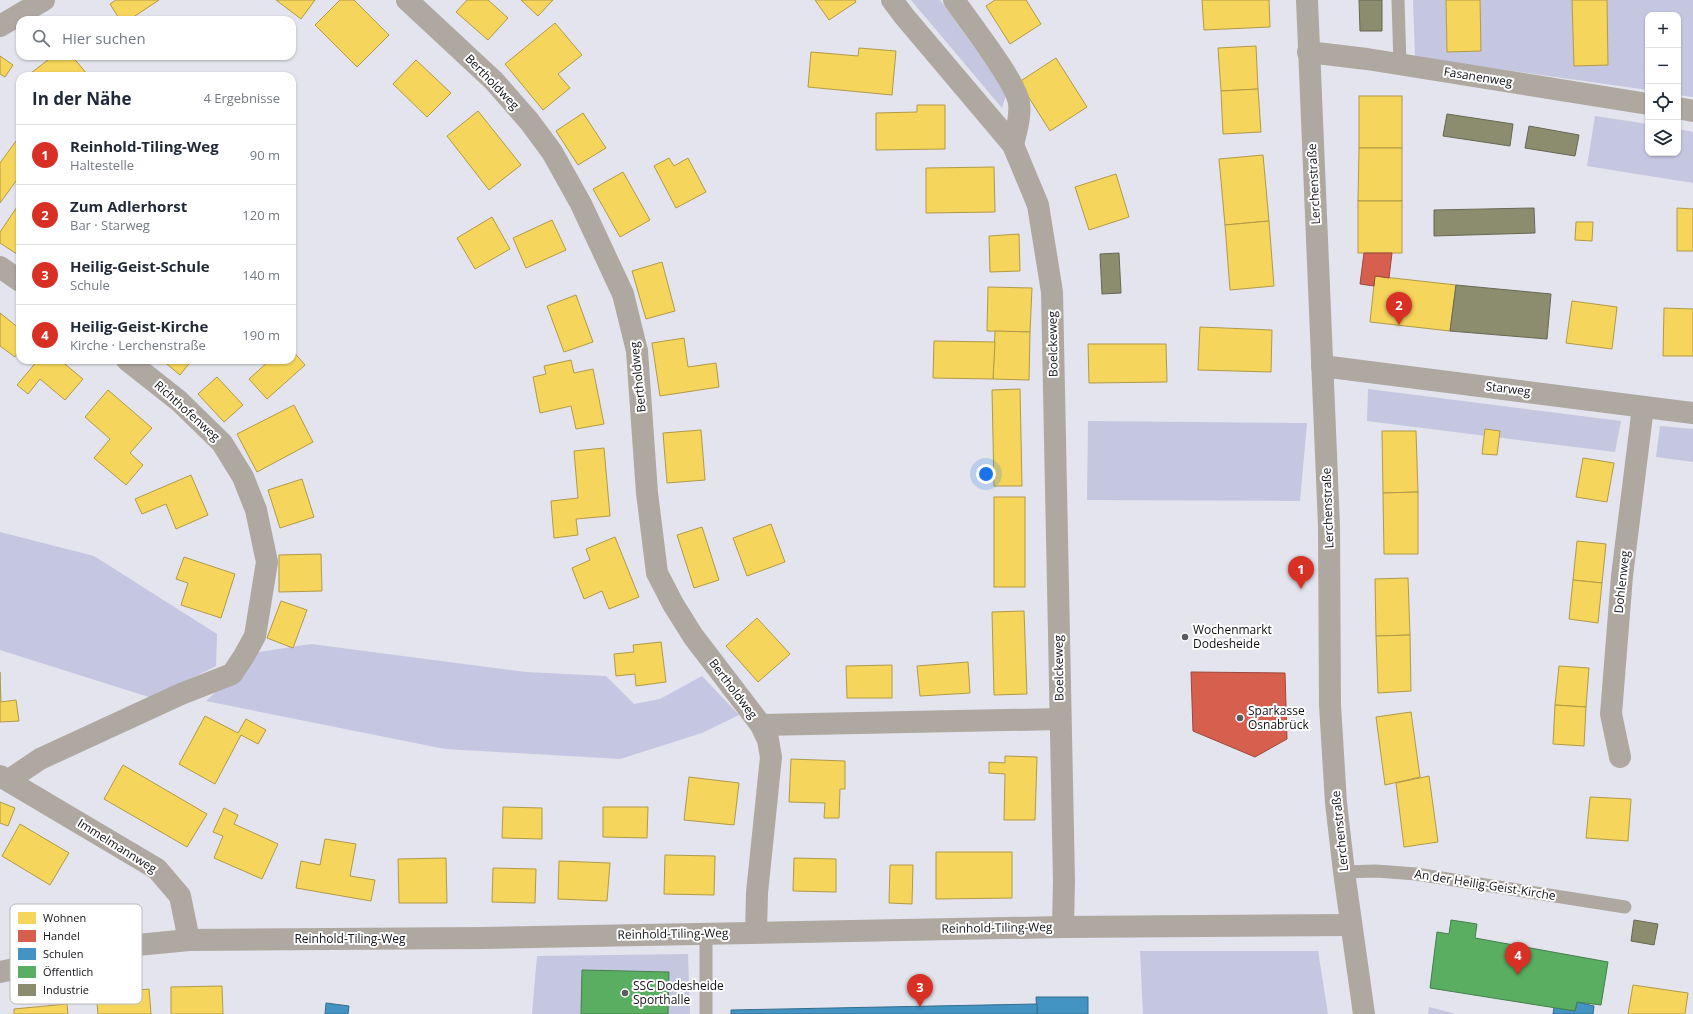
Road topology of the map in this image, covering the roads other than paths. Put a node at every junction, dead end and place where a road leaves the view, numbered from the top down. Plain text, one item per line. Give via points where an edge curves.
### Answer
1 (44, 0) edge
2 (407, 0) edge
3 (954, 0) edge
4 (1307, 0) edge
5 (1398, 0) edge
6 (898, 8) edge
7 (17, 16) edge
8 (16, 17) edge
9 (0, 26) edge
10 (1308, 52) junction
11 (1400, 65) junction
12 (1645, 104) edge
13 (1681, 109) edge
14 (1693, 111) edge
15 (1013, 145) junction
16 (0, 267) edge
17 (16, 278) edge
18 (132, 364) edge
19 (1322, 366) junction
20 (1643, 407) junction
21 (1693, 413) edge
22 (232, 674) joint
23 (1060, 719) junction
24 (881, 723) joint
25 (761, 725) junction
26 (1620, 757) dead end
27 (4, 778) edge
28 (1344, 872) junction
29 (1625, 907) dead end
30 (1350, 925) junction
31 (1063, 927) junction
32 (756, 932) junction
33 (706, 933) junction
34 (189, 940) junction
35 (142, 945) edge
36 (10, 970) edge
37 (0, 972) edge
38 (706, 1014) edge
39 (1364, 1014) edge

1 - 7 street
2 - 25 street, Bertholdweg via 494,82 529,121 552,152 582,204 623,294 637,351 647,493 657,573 692,636
3 - 15 street via 1011,82 1019,102 1020,118
4 - 10 street, Lerchenstraße
5 - 11 lane
6 - 15 street, Boelckeweg
8 - 9 street
10 - 11 street, Fasanenweg
10 - 19 street, Lerchenstraße
11 - 12 street, Fasanenweg
13 - 14 street
15 - 23 street, Boelckeweg via 1038,205 1052,292
16 - 17 street
18 - 22 street, Richthofenweg via 179,401 222,443 243,477 256,510 267,562 264,585 255,636
19 - 20 street, Starweg
19 - 28 street, Lerchenstraße via 1329,526 1330,705 1336,803
20 - 21 street, Starweg
20 - 26 street, Dohlenweg via 1622,576 1610,714
22 - 27 street, Immelmannweg via 181,694 40,758
23 - 24 street, Boelckeweg
23 - 31 street, Boelckeweg
24 - 25 street, Bertholdweg
25 - 32 street, Bertholdweg via 768,740 771,757 757,893
27 - 34 street, Immelmannweg via 157,869 180,896
28 - 29 lane, An der Heilig-Geist-Kirche via 1416,874
28 - 30 street, Lerchenstraße
30 - 31 street, Reinhold-Tiling-Weg
30 - 39 street, Lerchenstraße
31 - 32 street, Reinhold-Tiling-Weg
32 - 33 street, Reinhold-Tiling-Weg
33 - 34 street, Reinhold-Tiling-Weg
33 - 38 lane
34 - 35 street, Reinhold-Tiling-Weg
36 - 37 street, Reinhold-Tiling-Weg

